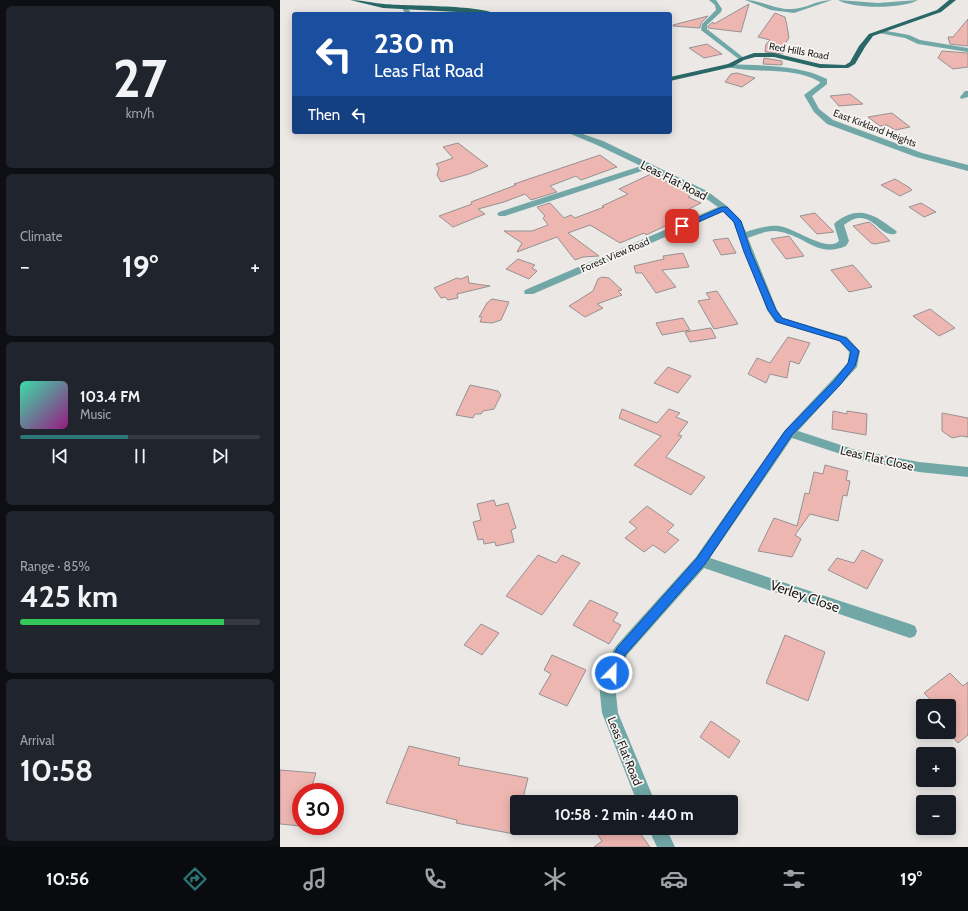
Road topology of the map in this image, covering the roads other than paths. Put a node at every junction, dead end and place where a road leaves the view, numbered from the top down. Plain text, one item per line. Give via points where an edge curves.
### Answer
1 (353, 0) edge
2 (712, 0) edge
3 (748, 0) edge
4 (829, 0) edge
5 (841, 0) edge
6 (915, 0) edge
7 (953, 0) edge
8 (404, 7) junction
9 (408, 12) edge
10 (483, 12) edge
11 (881, 32) junction
12 (968, 50) edge
13 (742, 58) junction
14 (730, 66) junction
15 (672, 79) edge
16 (576, 134) edge
17 (649, 166) junction
18 (968, 168) edge
19 (724, 208) junction
20 (502, 214) dead end
21 (892, 232) dead end
22 (743, 236) junction
23 (529, 292) dead end
24 (789, 433) junction
25 (968, 472) edge
26 (701, 561) junction
27 (910, 631) dead end
28 (643, 795) edge
29 (660, 835) edge
30 (666, 847) edge

1 - 8 main road
2 - 13 street via 716,2 720,11 704,25 704,30
3 - 4 street via 790,11 802,10 814,3
5 - 6 street via 881,5
7 - 11 main road, Red Hills Road via 939,11
8 - 9 street
8 - 10 main road
11 - 12 street via 907,36 918,42
11 - 13 main road, Red Hills Road via 871,35 853,62 846,67 820,66 768,55
13 - 14 main road, Red Hills Road
14 - 15 main road, Red Hills Road
14 - 18 street, East Kirkland Heights via 797,72 820,78 824,82 808,95 818,114 830,122 919,155
16 - 17 street, Leas Flat Road via 600,142
17 - 19 street, Leas Flat Road via 704,193
17 - 20 street
19 - 22 street, Leas Flat Road via 737,221
19 - 23 street, Forest View Road
21 - 22 street via 868,216 861,215 839,224 844,241 839,246 822,247 778,228
22 - 24 street, Leas Flat Road via 772,310 779,320 843,340 855,351 852,364 837,383
24 - 25 street, Leas Flat Close via 856,454 919,467
24 - 26 street, Leas Flat Road
26 - 27 street, Verley Close
26 - 28 street, Leas Flat Road via 621,651 607,684 610,713
29 - 30 street

